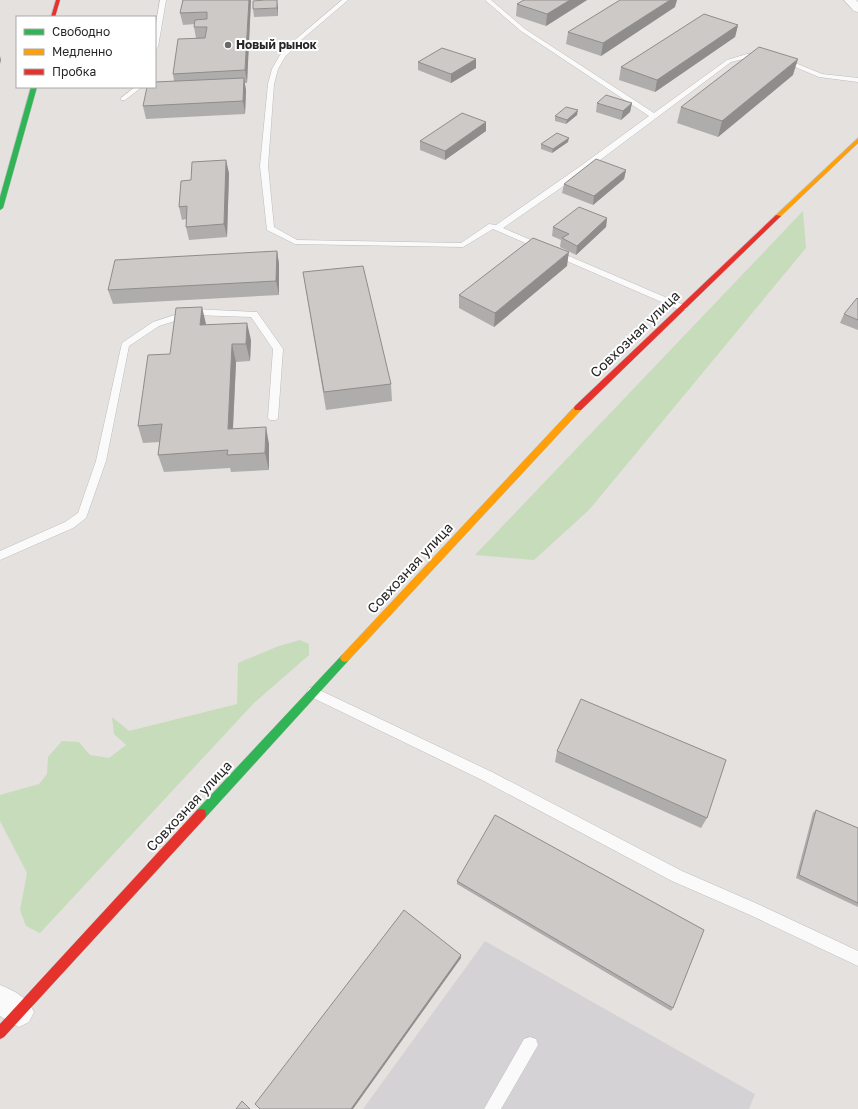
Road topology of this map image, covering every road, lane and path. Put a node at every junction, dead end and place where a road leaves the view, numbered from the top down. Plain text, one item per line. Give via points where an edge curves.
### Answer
1 (58, 0) edge
2 (163, 0) edge
3 (345, 0) edge
4 (488, 0) edge
5 (850, 0) edge
6 (858, 9) edge
7 (53, 16) edge
8 (157, 23) edge
9 (156, 35) edge
10 (769, 57) edge
11 (776, 58) edge
12 (858, 80) edge
13 (34, 88) edge
14 (138, 88) edge
15 (123, 99) dead end
16 (654, 116) junction
17 (858, 140) edge
18 (0, 208) edge
19 (496, 228) junction
20 (683, 308) junction
21 (273, 418) dead end
22 (0, 556) edge
23 (313, 692) junction
24 (858, 959) edge
25 (6, 1015) edge
26 (530, 1045) dead end
27 (492, 1109) edge

1 - 7 street
2 - 8 lane
3 - 19 lane via 298,40 282,56 275,69 264,166 270,228 295,242 463,245 492,226
4 - 16 lane via 523,30
5 - 6 street
8 - 9 lane
10 - 16 lane via 747,56 729,61
11 - 12 lane via 821,76
13 - 18 street
14 - 15 lane
16 - 19 lane
17 - 20 street, Совхозная улица
19 - 20 lane
20 - 23 street, Совхозная улица via 574,412
21 - 22 lane via 278,349 254,314 193,312 156,324 125,345 101,461 82,515 69,525
23 - 24 lane via 487,776 677,876
23 - 25 street, Совхозная улица
26 - 27 lane

